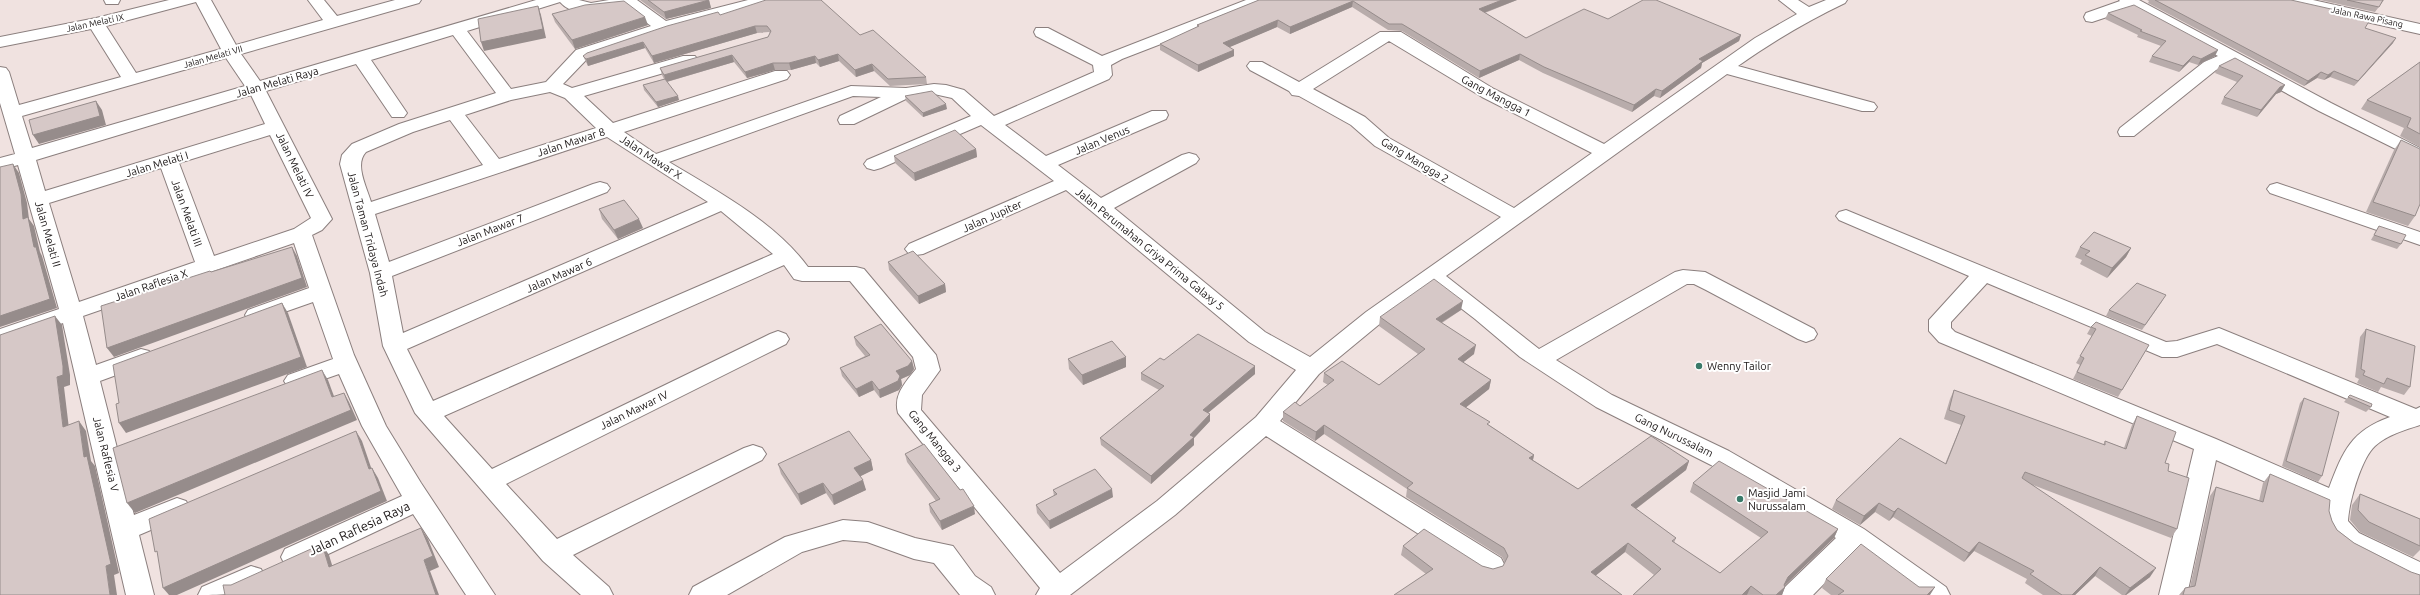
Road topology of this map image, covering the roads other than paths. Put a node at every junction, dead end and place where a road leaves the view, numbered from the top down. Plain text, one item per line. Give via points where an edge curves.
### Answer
1 (189, 0) edge
2 (203, 0) edge
3 (316, 0) edge
4 (413, 0) edge
5 (553, 0) edge
6 (568, 0) edge
7 (767, 0) edge
8 (1261, 0) edge
9 (1787, 0) edge
10 (1839, 0) edge
11 (2291, 0) edge
12 (2129, 1) edge
13 (520, 4) edge
14 (1808, 14) junction
15 (2092, 17) dead end
16 (96, 23) junction
17 (333, 23) junction
18 (663, 27) junction
19 (457, 28) junction
20 (2420, 29) edge
21 (1042, 32) dead end
22 (0, 42) edge
23 (231, 52) junction
24 (704, 56) edge
25 (2231, 57) junction
26 (361, 58) junction
27 (1102, 63) junction
28 (1256, 66) dead end
29 (1725, 68) junction
30 (0, 72) edge
31 (781, 75) dead end
32 (132, 80) junction
33 (552, 86) junction
34 (256, 88) junction
35 (1298, 91) junction
36 (906, 93) junction
37 (571, 94) junction
38 (507, 95) junction
39 (1868, 107) dead end
40 (454, 112) junction
41 (398, 113) dead end
42 (12, 114) junction
43 (1159, 115) dead end
44 (847, 120) dead end
45 (988, 120) junction
46 (276, 127) junction
47 (609, 130) junction
48 (2127, 132) dead end
49 (1605, 152) junction
50 (2420, 155) edge
51 (25, 156) junction
52 (1189, 159) dead end
53 (168, 160) junction
54 (654, 161) junction
55 (0, 164) edge
56 (874, 164) dead end
57 (1045, 164) junction
58 (495, 167) junction
59 (1068, 182) junction
60 (600, 188) dead end
61 (2277, 189) dead end
62 (38, 200) junction
63 (723, 203) junction
64 (1100, 207) junction
65 (362, 212) junction
66 (1514, 216) junction
67 (1846, 216) dead end
68 (301, 233) junction
69 (2420, 239) edge
70 (916, 249) dead end
71 (795, 264) junction
72 (206, 266) junction
73 (381, 273) junction
74 (1984, 273) junction
75 (1432, 276) junction
76 (322, 291) junction
77 (71, 312) junction
78 (234, 323) edge
79 (1806, 334) dead end
80 (0, 337) edge
81 (778, 339) dead end
82 (394, 346) junction
83 (160, 350) edge
84 (1539, 360) junction
85 (346, 363) junction
86 (1311, 368) junction
87 (87, 377) junction
88 (273, 390) edge
89 (427, 413) junction
90 (2418, 417) edge
91 (1265, 423) junction
92 (2207, 445) junction
93 (753, 454) dead end
94 (490, 481) junction
95 (198, 499) edge
96 (419, 500) junction
97 (2338, 503) junction
98 (124, 530) junction
99 (1855, 536) junction
100 (553, 553) junction
101 (1491, 566) dead end
102 (2420, 576) edge
103 (1929, 590) edge
104 (1053, 592) edge
105 (140, 595) edge
106 (212, 595) edge
107 (481, 595) edge
108 (600, 595) edge
109 (703, 595) edge
110 (981, 595) edge
111 (1795, 595) edge
112 (2173, 595) edge

1 - 16 street, Jalan Melati IX
2 - 23 street
3 - 17 street
4 - 17 street, Jalan Melati VII
5 - 13 street, Jalan Melati Raya
6 - 18 street via 578,8 586,9 631,4
7 - 18 street
8 - 27 street via 1116,55
9 - 14 street
10 - 14 street
11 - 20 street, Jalan Rawa Pisang
12 - 15 street
12 - 25 street
13 - 19 street, Jalan Melati Raya
14 - 29 street via 1761,42
16 - 22 street, Jalan Melati IX
16 - 32 street
17 - 23 street, Jalan Melati VII
18 - 33 street via 582,54
19 - 26 street, Jalan Melati Raya
19 - 38 street
21 - 27 street
23 - 32 street, Jalan Melati VII
23 - 34 street, Jalan Melati IV
24 - 37 street
25 - 48 street via 2210,66
25 - 50 street
26 - 34 street, Jalan Melati Raya
26 - 41 street
27 - 45 street via 1103,75
28 - 35 street, Gang Mangga 2
29 - 39 street
29 - 49 street
30 - 42 street, Jalan Melati II
31 - 47 street, Jalan Mawar 8
32 - 42 street, Jalan Melati VII
33 - 37 street, Jalan Mawar X
33 - 38 street
34 - 46 street, Jalan Melati IV
34 - 51 street, Jalan Melati Raya
35 - 49 street, Gang Mangga 1 via 1375,42 1391,35 1488,93
35 - 66 street, Gang Mangga 2 via 1358,121 1382,142
36 - 44 street
36 - 45 street, Jalan Perumahan Griya Prima Galaxy 5 via 934,89 958,94
36 - 54 street via 851,91
37 - 47 street, Jalan Mawar X
38 - 40 street, Jalan Taman Tridaya Indah
40 - 58 street
40 - 65 street, Jalan Taman Tridaya Indah via 375,140 352,155 350,164
42 - 51 street, Jalan Melati II
43 - 57 street, Jalan Venus
45 - 56 street
45 - 57 street, Jalan Perumahan Griya Prima Galaxy 5
46 - 53 street, Jalan Melati I
46 - 68 street, Jalan Melati IV via 322,219
47 - 54 street, Jalan Mawar X
47 - 58 street, Jalan Mawar 8
49 - 66 street
51 - 55 street, Jalan Melati Raya
51 - 62 street, Jalan Melati II
52 - 64 street
53 - 62 street, Jalan Melati I
53 - 72 street, Jalan Melati III
54 - 63 street, Jalan Mawar X
57 - 59 street, Jalan Perumahan Griya Prima Galaxy 5
58 - 65 street, Jalan Mawar 8
59 - 64 street, Jalan Perumahan Griya Prima Galaxy 5
59 - 70 street, Jalan Jupiter
60 - 73 street, Jalan Mawar 7
61 - 69 street
62 - 77 street, Jalan Melati II
63 - 71 street, Jalan Mawar X
63 - 82 street, Jalan Mawar 6
64 - 86 street, Jalan Perumahan Griya Prima Galaxy 5 via 1257,337
65 - 73 street, Jalan Taman Tridaya Indah
66 - 75 street
67 - 74 street
68 - 72 street, Jalan Raflesia X
68 - 76 street
71 - 89 street
71 - 104 street, Gang Mangga 3 via 856,274 906,332 924,355 928,370 907,396 906,405 910,413
72 - 77 street, Jalan Raflesia X
73 - 82 street, Jalan Taman Tridaya Indah
74 - 90 street via 2162,349 2176,350 2211,336 2218,336
74 - 92 street via 1940,320 1940,331 1947,337
75 - 84 street, Gang Nurussalam
75 - 86 street via 1374,317
76 - 78 street
76 - 85 street
77 - 80 street, Jalan Raflesia X
77 - 87 street, Jalan Raflesia V
79 - 84 street via 1697,277 1683,277
81 - 94 street, Jalan Mawar IV
82 - 89 street, Jalan Taman Tridaya Indah
83 - 87 street
84 - 99 street, Gang Nurussalam via 1604,401 1720,458
85 - 88 street
85 - 96 street via 363,430
86 - 91 street
87 - 98 street, Jalan Raflesia V via 116,448
89 - 94 street, Jalan Taman Tridaya Indah
90 - 97 street via 2373,435 2365,441 2359,448
91 - 101 street via 1411,513
91 - 104 street via 1166,508
92 - 97 street
92 - 112 street
93 - 100 street
94 - 100 street, Jalan Taman Tridaya Indah
95 - 98 street
96 - 106 street, Jalan Raflesia Raya
96 - 107 street
97 - 102 street via 2335,521 2340,532 2350,540
98 - 105 street, Jalan Raflesia V
99 - 103 street, Gang Nurussalam
99 - 111 street
100 - 108 street, Jalan Taman Tridaya Indah
109 - 110 street via 794,544 843,530 868,532 914,548 943,554 965,584

